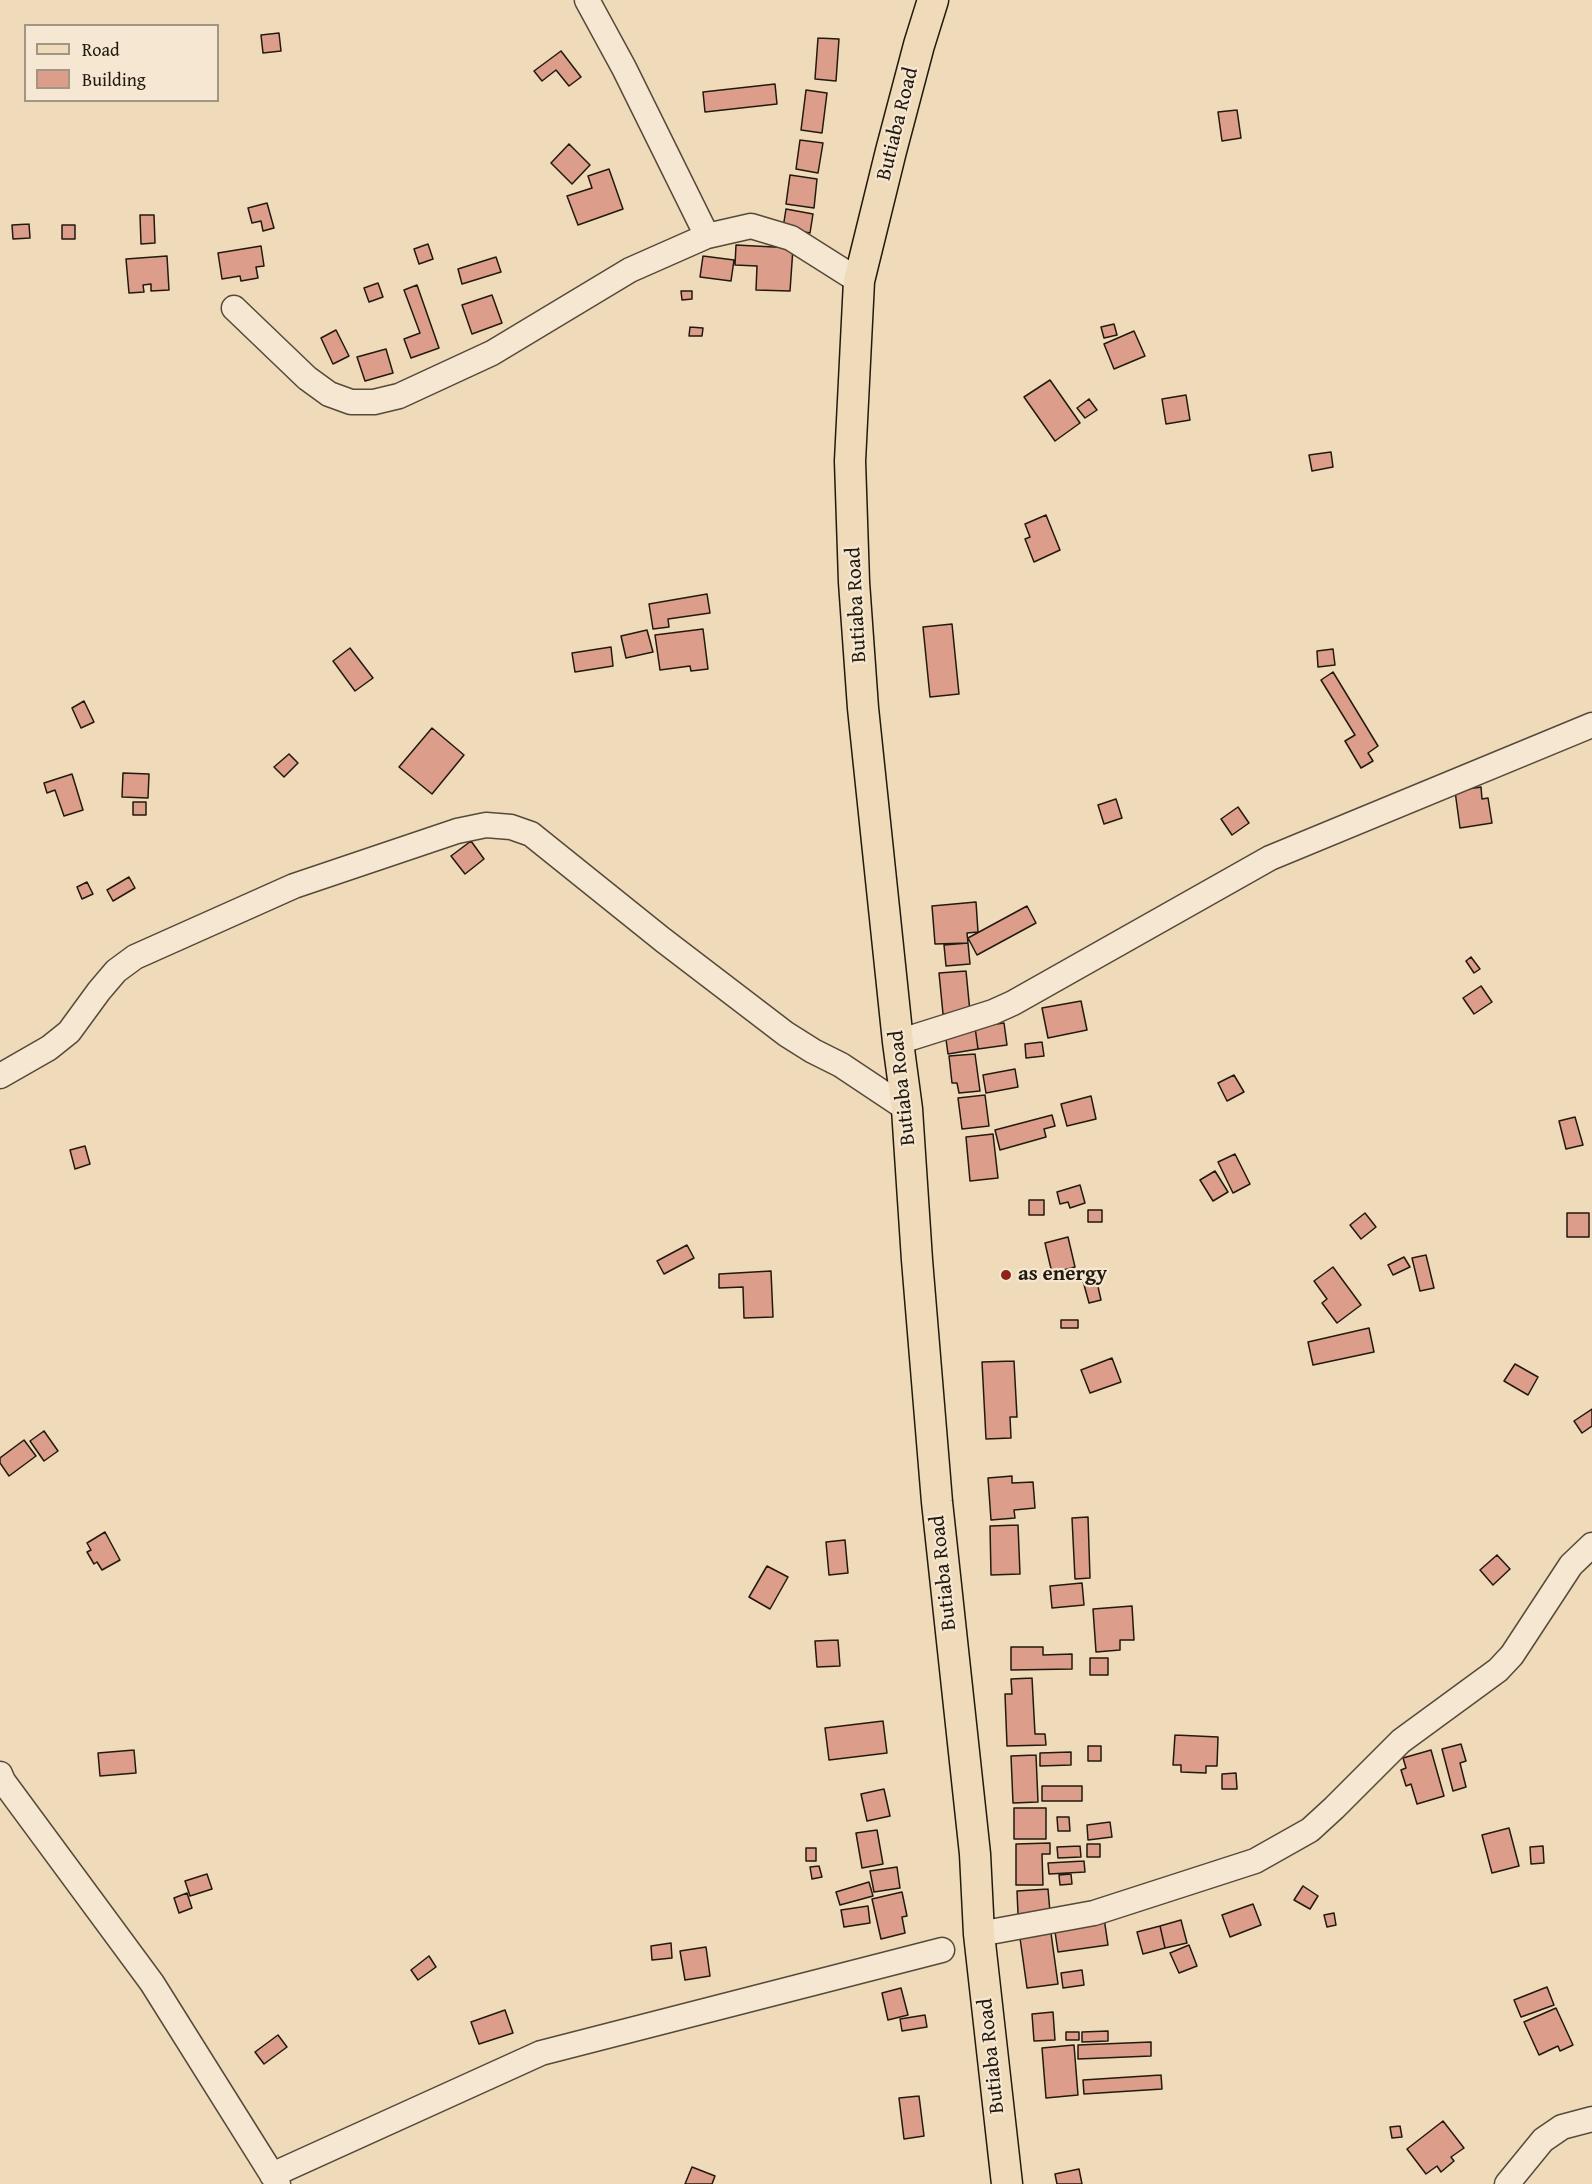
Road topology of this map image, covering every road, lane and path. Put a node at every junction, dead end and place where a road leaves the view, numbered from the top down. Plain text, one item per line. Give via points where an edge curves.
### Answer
1 (586, 0) edge
2 (933, 0) edge
3 (707, 236) junction
4 (859, 281) junction
5 (234, 308) dead end
6 (1592, 725) edge
7 (898, 1042) junction
8 (0, 1076) edge
9 (907, 1109) junction
10 (1592, 1545) edge
11 (0, 1774) edge
12 (979, 1934) junction
13 (942, 1950) dead end
14 (1592, 2119) edge
15 (275, 2180) edge
16 (1007, 2184) edge
17 (1507, 2184) edge

1 - 3 street
2 - 4 main road, Butiaba Road
3 - 4 street via 751,226 791,238
3 - 5 street via 630,270 492,353 399,396 374,402 351,402 329,394
4 - 7 main road, Butiaba Road via 850,461 854,582 863,708
6 - 7 street via 1270,858 1013,1003
7 - 9 main road, Butiaba Road
8 - 9 street via 69,1032 116,971 135,957 294,886 457,831 486,825 511,826 531,834 786,1034
9 - 12 main road, Butiaba Road via 936,1502 975,1854
10 - 12 street via 1571,1565 1498,1670 1401,1741 1310,1830 1255,1861 1094,1913
11 - 15 street via 152,1983
12 - 16 main road, Butiaba Road
13 - 15 street via 541,2053
14 - 17 street via 1562,2127 1543,2140

